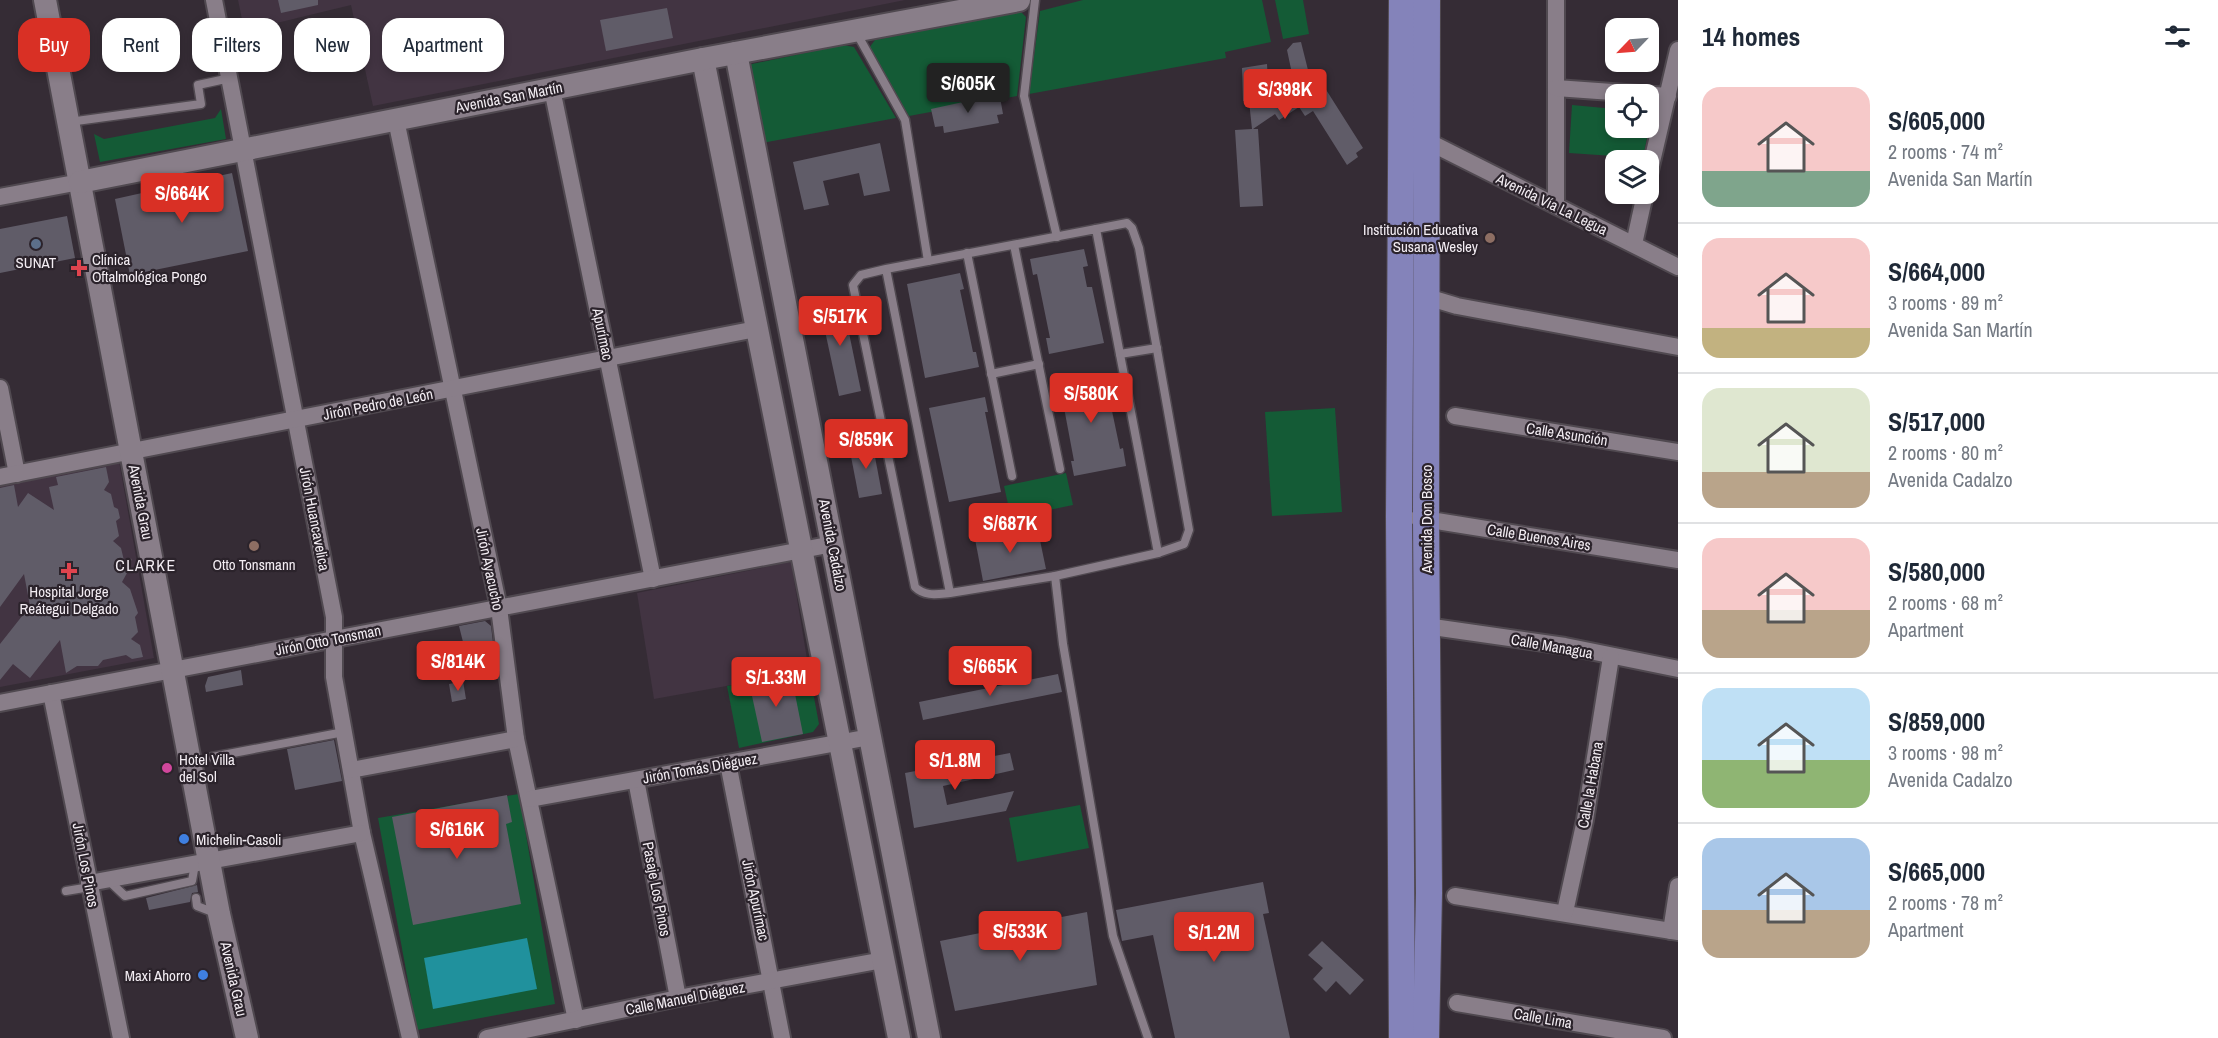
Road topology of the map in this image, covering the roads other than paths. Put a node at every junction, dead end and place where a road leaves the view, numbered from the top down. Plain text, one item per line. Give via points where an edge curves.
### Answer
1 (45, 0) edge
2 (214, 0) edge
3 (1019, 0) edge
4 (1035, 0) edge
5 (1402, 0) edge
6 (1426, 0) edge
7 (1556, 0) edge
8 (953, 6) edge
9 (927, 8) edge
10 (856, 32) junction
11 (1678, 50) edge
12 (736, 53) junction
13 (703, 59) junction
14 (230, 78) junction
15 (1556, 88) junction
16 (552, 89) junction
17 (1668, 96) junction
18 (396, 120) junction
19 (69, 122) junction
20 (1427, 141) junction
21 (244, 149) junction
22 (1655, 150) edge
23 (80, 182) junction
24 (0, 197) edge
25 (1643, 204) edge
26 (1556, 206) junction
27 (1096, 229) junction
28 (1058, 237) junction
29 (1634, 244) junction
30 (1014, 245) junction
31 (967, 253) junction
32 (928, 261) junction
33 (1678, 267) edge
34 (886, 269) junction
35 (1427, 297) junction
36 (756, 329) junction
37 (1678, 347) edge
38 (1156, 348) junction
39 (1120, 354) junction
40 (608, 359) junction
41 (1039, 364) junction
42 (991, 374) junction
43 (0, 388) edge
44 (451, 390) junction
45 (1455, 416) dead end
46 (296, 421) junction
47 (1678, 452) edge
48 (132, 453) junction
49 (1060, 469) dead end
50 (17, 474) junction
51 (1012, 476) dead end
52 (0, 477) edge
53 (1399, 517) junction
54 (1426, 519) junction
55 (833, 544) junction
56 (800, 551) junction
57 (1158, 553) junction
58 (1678, 560) edge
59 (1054, 576) junction
60 (653, 579) junction
61 (950, 593) junction
62 (499, 608) junction
63 (1426, 626) junction
64 (333, 639) junction
65 (1611, 657) junction
66 (1678, 669) edge
67 (173, 670) junction
68 (51, 693) junction
69 (0, 703) edge
70 (344, 732) junction
71 (870, 737) junction
72 (516, 739) junction
73 (838, 744) junction
74 (212, 757) dead end
75 (728, 763) junction
76 (351, 770) junction
77 (636, 780) junction
78 (530, 799) junction
79 (362, 832) junction
80 (200, 872) junction
81 (90, 885) junction
82 (1678, 886) edge
83 (66, 891) dead end
84 (1455, 896) dead end
85 (196, 898) dead end
86 (1565, 912) junction
87 (219, 914) junction
88 (1674, 931) edge
89 (884, 960) junction
90 (772, 982) junction
91 (678, 998) junction
92 (1457, 1003) dead end
93 (576, 1020) junction
94 (560, 1031) edge
95 (121, 1038) edge
96 (247, 1038) edge
97 (410, 1038) edge
98 (487, 1038) edge
99 (782, 1038) edge
100 (899, 1038) edge
101 (929, 1038) edge
102 (1148, 1038) edge
103 (1402, 1038) edge
104 (1426, 1038) edge
105 (1663, 1038) edge

1 - 19 main road, Avenida Grau
2 - 14 street, Jirón Huancavelica
3 - 8 main road, Avenida San Martín
4 - 28 lane via 1024,96
5 - 53 main road, Avenida Don Bosco
6 - 20 main road, Avenida Don Bosco
7 - 15 street
8 - 9 main road, Avenida San Martín
9 - 10 main road, Avenida San Martín
10 - 12 main road, Avenida San Martín
10 - 32 lane via 905,120
11 - 17 street
12 - 13 main road, Avenida San Martín
12 - 55 main road, Avenida Cadalzo
13 - 16 main road, Avenida San Martín
13 - 36 main road
14 - 19 lane via 198,84 201,104
14 - 21 street, Jirón Huancavelica
15 - 17 street
15 - 26 street
16 - 18 main road, Avenida San Martín
16 - 40 street, Apurímac
17 - 22 street
18 - 21 main road, Avenida San Martín
18 - 44 street, Jirón Ayacucho
19 - 23 main road, Avenida Grau
20 - 26 street, Avenida Vía La Legua
20 - 35 main road, Avenida Don Bosco
21 - 23 main road, Avenida San Martín
21 - 46 street, Jirón Huancavelica
23 - 24 street, Avenida San Martín
23 - 48 main road, Avenida Grau
25 - 29 street
26 - 29 street, Avenida Vía La Legua
27 - 28 lane
27 - 38 lane via 1121,223 1132,228
27 - 39 lane
28 - 30 lane
29 - 33 street, Avenida Vía La Legua
30 - 31 lane
30 - 41 lane
31 - 32 lane
31 - 42 lane
32 - 34 lane
34 - 61 lane
34 - 61 lane via 861,275 853,285 915,587 924,594
35 - 37 street
35 - 54 main road, Avenida Don Bosco
36 - 40 street, Jirón Pedro de León
36 - 56 main road
38 - 39 lane
38 - 57 lane via 1189,530 1184,544
39 - 57 lane
40 - 44 street, Jirón Pedro de León
40 - 60 street, Apurímac
41 - 42 lane
41 - 49 lane
42 - 51 lane
43 - 50 street
44 - 46 street, Jirón Pedro de León
44 - 62 street, Jirón Ayacucho
45 - 47 street, Calle Asunción
46 - 48 street, Jirón Pedro de León
46 - 64 street, Jirón Huancavelica via 334,617
48 - 50 street, Jirón Pedro de León
48 - 67 main road, Avenida Grau
50 - 52 street, Jirón Pedro de León
53 - 54 street, Calle Buenos Aires
53 - 103 main road, Avenida Don Bosco
54 - 58 street, Calle Buenos Aires
54 - 63 main road, Avenida Don Bosco
55 - 56 street, Jirón Otto Tonsman
55 - 71 main road, Avenida Cadalzo
56 - 60 street, Jirón Otto Tonsman
56 - 73 main road
57 - 59 lane
59 - 61 lane
59 - 102 lane via 1113,936
60 - 62 street, Jirón Otto Tonsman
62 - 64 street, Jirón Otto Tonsman
62 - 72 street, Jirón Ayacucho
63 - 65 street, Calle Managua via 1565,646
63 - 104 main road, Avenida Don Bosco via 1430,893
64 - 67 street, Jirón Otto Tonsman
64 - 70 street, Jirón Huancavelica via 334,677
65 - 66 street, Calle Managua
65 - 86 street, Calle la Habana via 1585,820
67 - 68 street, Jirón Otto Tonsman
67 - 80 main road, Avenida Grau
68 - 69 street, Jirón Otto Tonsman
68 - 81 street, Jirón Los Pinos
70 - 74 lane
70 - 76 street, Jirón Huancavelica
71 - 73 street, Jirón Tomás Diéguez
71 - 101 main road, Avenida Cadalzo
72 - 76 street
72 - 78 street, Jirón Ayacucho
73 - 75 street, Jirón Tomás Diéguez
73 - 89 main road
75 - 77 street, Jirón Tomás Diéguez
75 - 90 street, Jirón Apurímac
76 - 79 street, Jirón Huancavelica
77 - 78 street, Jirón Tomás Diéguez
77 - 91 street, Pasaje Los Pinos
78 - 93 street, Jirón Ayacucho
79 - 80 street
79 - 97 street, Jirón Huancavelica
80 - 81 street via 107,879
80 - 87 main road, Avenida Grau
81 - 83 lane
81 - 95 street, Jirón Los Pinos
82 - 88 street
84 - 86 street
85 - 87 lane via 197,906
86 - 88 street
87 - 96 main road, Avenida Grau
89 - 90 street, Calle Manuel Diéguez
89 - 100 main road
90 - 91 street, Calle Manuel Diéguez
90 - 99 street, Jirón Apurímac
91 - 93 street, Calle Manuel Diéguez
92 - 105 street, Calle Lima
93 - 94 street, Calle Manuel Diéguez
94 - 98 street, Calle Manuel Diéguez

